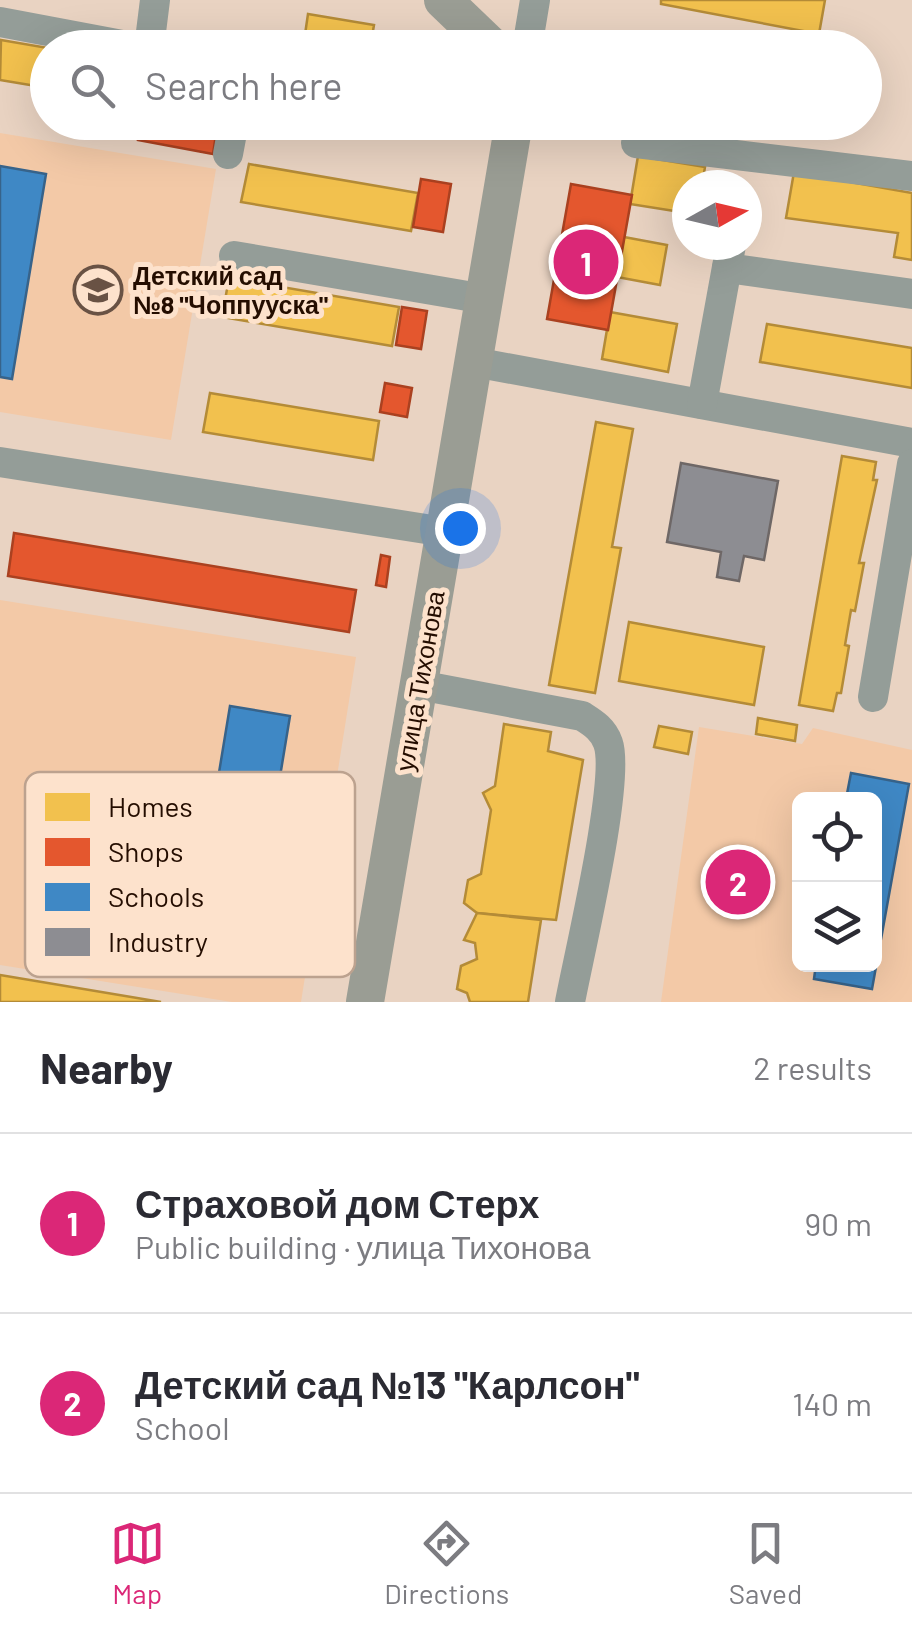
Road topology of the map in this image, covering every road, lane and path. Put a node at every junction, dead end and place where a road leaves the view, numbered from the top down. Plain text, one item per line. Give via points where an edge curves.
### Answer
1 (155, 0) edge
2 (535, 0) edge
3 (453, 3) edge
4 (0, 22) edge
5 (42, 30) edge
6 (151, 30) edge
7 (477, 30) edge
8 (530, 30) edge
9 (231, 140) edge
10 (511, 140) edge
11 (636, 143) dead end
12 (228, 154) dead end
13 (737, 170) edge
14 (762, 172) edge
15 (912, 176) edge
16 (234, 256) dead end
17 (728, 260) edge
18 (748, 260) edge
19 (912, 294) edge
20 (484, 299) junction
21 (474, 362) junction
22 (702, 404) junction
23 (912, 444) edge
24 (0, 462) edge
25 (912, 464) edge
26 (445, 532) junction
27 (904, 557) edge
28 (419, 685) junction
29 (873, 697) dead end
30 (365, 1002) edge
31 (570, 1002) edge

1 - 6 lane
2 - 8 lane
3 - 7 main road
4 - 5 lane
9 - 12 lane
10 - 20 main road, улица Тихонова
11 - 13 lane
14 - 15 lane
16 - 20 lane
17 - 22 lane
18 - 19 lane
20 - 21 main road, улица Тихонова
21 - 22 lane
21 - 26 main road, улица Тихонова
22 - 23 lane
24 - 26 lane
25 - 27 lane
26 - 28 main road, улица Тихонова
27 - 29 lane
28 - 30 main road, улица Тихонова
28 - 31 lane via 582,716 608,742 610,785

